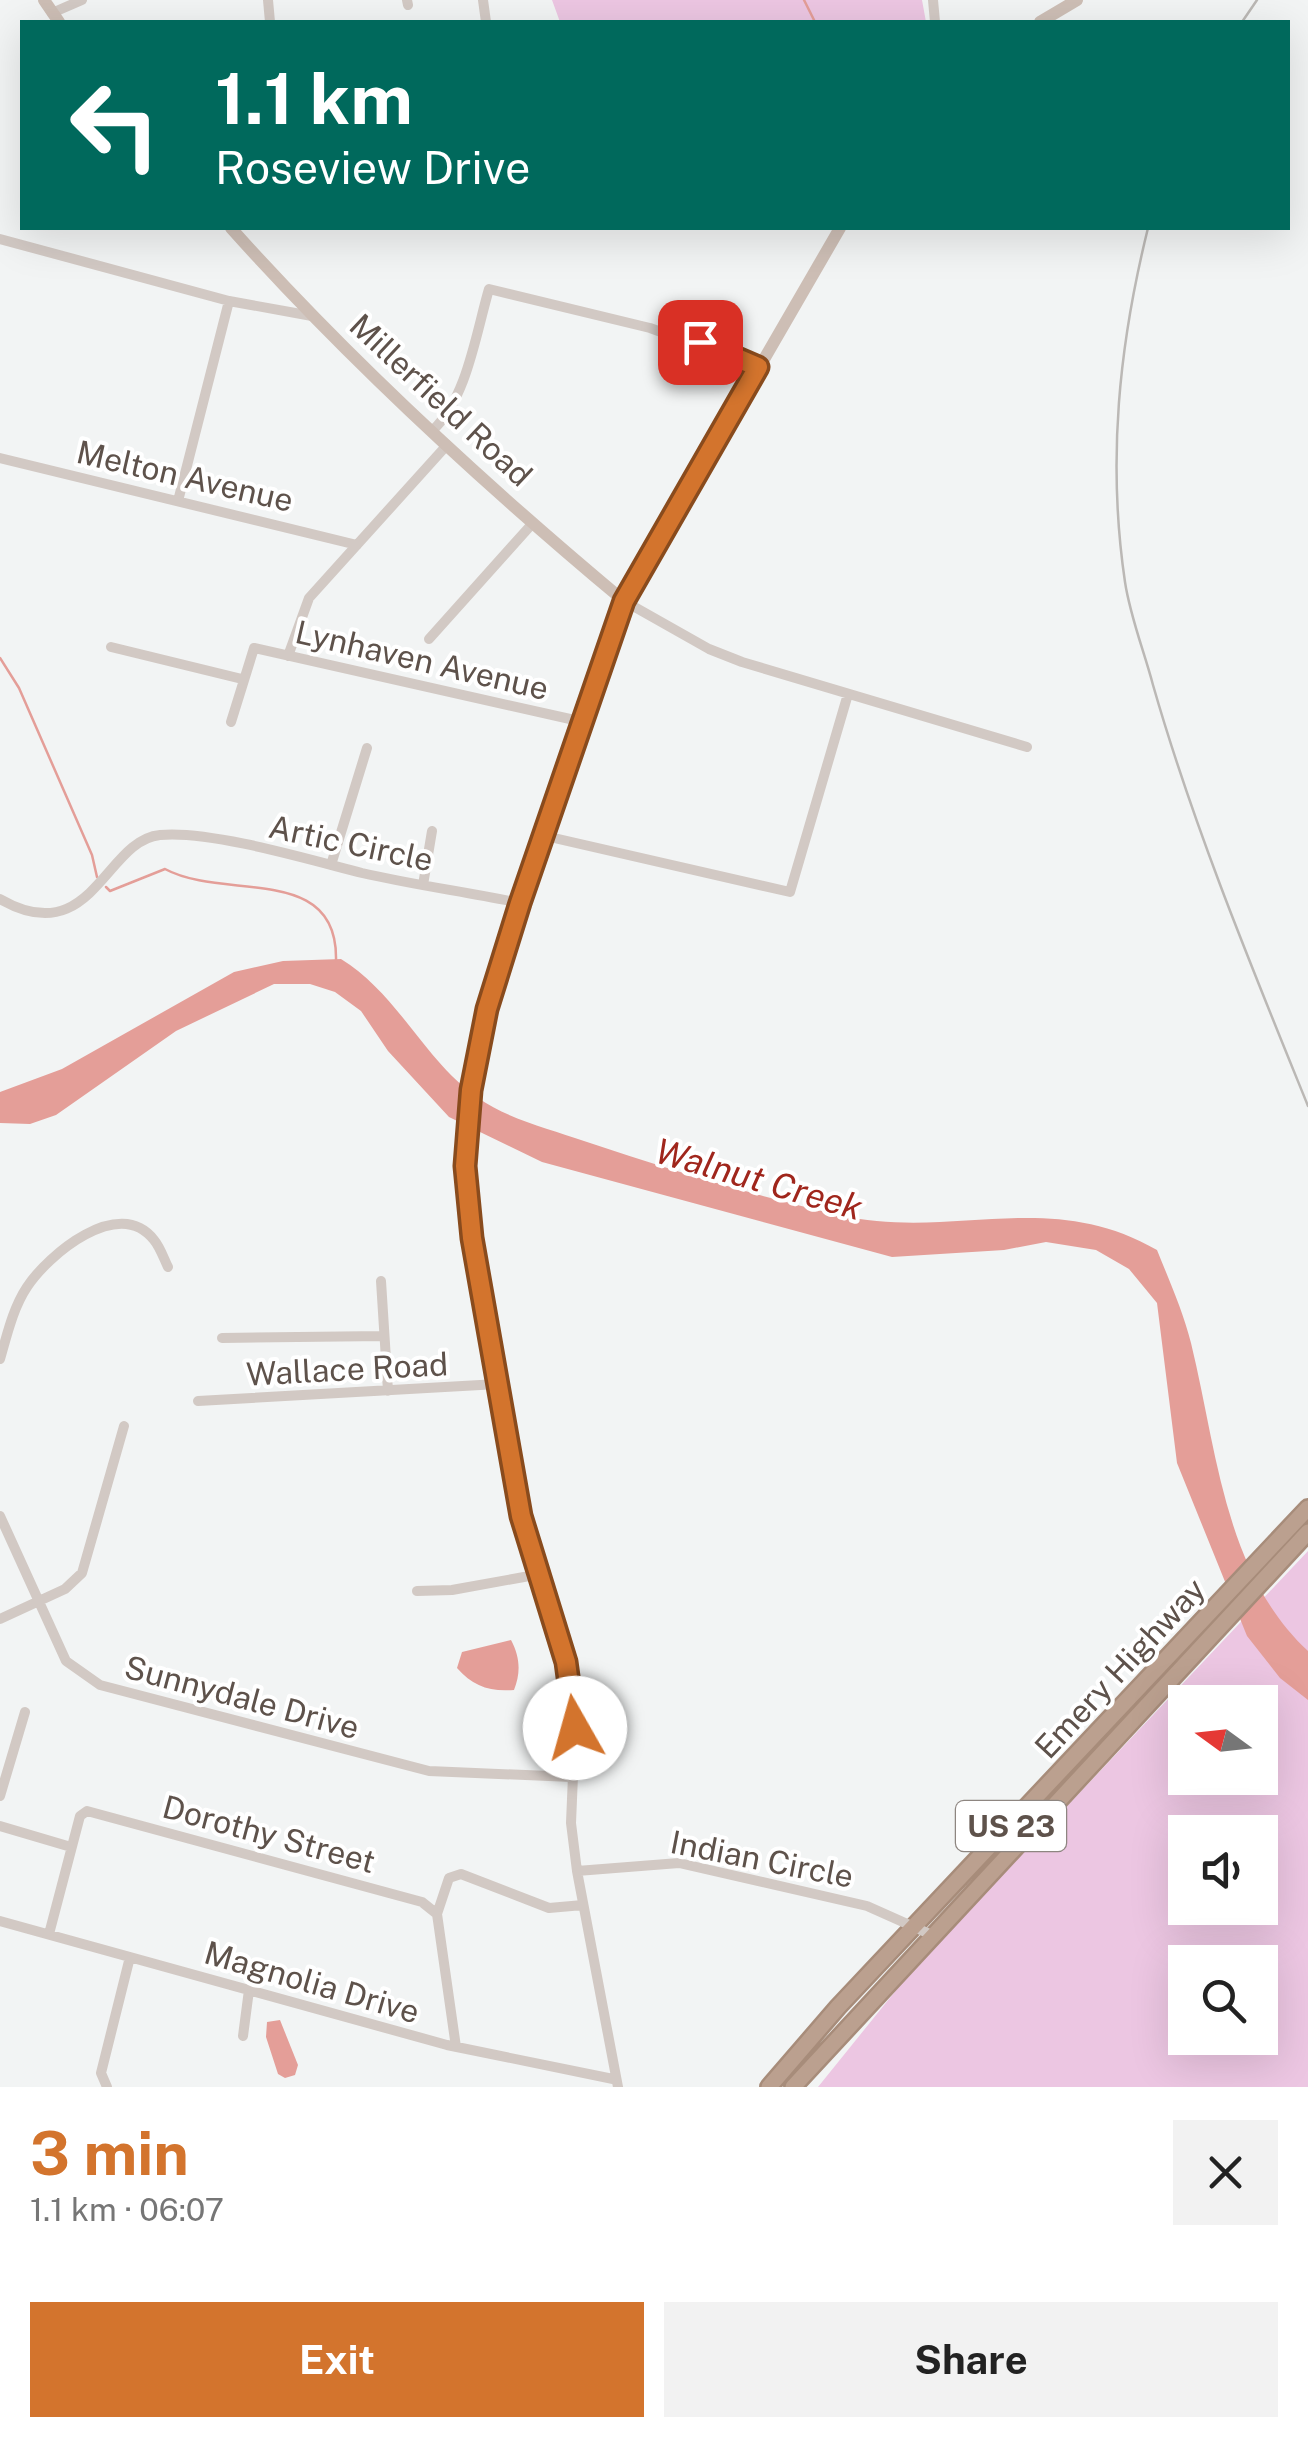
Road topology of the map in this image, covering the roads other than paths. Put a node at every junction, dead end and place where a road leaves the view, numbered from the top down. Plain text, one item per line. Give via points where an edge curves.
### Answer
1 (82, 0) edge
2 (1078, 0) edge
3 (52, 12) edge
4 (1043, 20) edge
5 (233, 230) edge
6 (839, 230) edge
7 (0, 239) edge
8 (229, 300) junction
9 (312, 316) junction
10 (758, 367) junction
11 (433, 430) junction
12 (446, 445) junction
13 (0, 458) edge
14 (178, 500) junction
15 (532, 524) junction
16 (358, 544) junction
17 (624, 601) junction
18 (428, 639) dead end
19 (110, 646) dead end
20 (288, 656) junction
21 (242, 679) junction
22 (848, 694) junction
23 (579, 721) junction
24 (231, 722) dead end
25 (1027, 747) dead end
26 (367, 748) dead end
27 (432, 831) dead end
28 (541, 835) junction
29 (331, 864) junction
30 (423, 885) junction
31 (0, 900) edge
32 (520, 903) junction
33 (168, 1268) dead end
34 (381, 1281) dead end
35 (384, 1336) junction
36 (222, 1338) dead end
37 (0, 1359) edge
38 (498, 1384) junction
39 (388, 1391) junction
40 (198, 1402) dead end
41 (124, 1426) dead end
42 (1308, 1508) edge
43 (0, 1516) edge
44 (1308, 1532) edge
45 (535, 1575) junction
46 (417, 1591) dead end
47 (36, 1603) junction
48 (0, 1619) edge
49 (25, 1712) dead end
50 (572, 1777) junction
51 (0, 1796) edge
52 (0, 1826) edge
53 (71, 1847) junction
54 (576, 1871) junction
55 (583, 1905) junction
56 (437, 1914) junction
57 (0, 1921) edge
58 (914, 1927) junction
59 (49, 1934) junction
60 (932, 1935) junction
61 (130, 1958) junction
62 (249, 1990) junction
63 (243, 2036) dead end
64 (456, 2047) junction
65 (614, 2084) edge
66 (107, 2087) edge
67 (769, 2087) edge
68 (793, 2087) edge

1 - 3 street
2 - 4 main road
5 - 9 main road, Millerfield Road
6 - 10 main road
7 - 8 street
8 - 9 street
8 - 14 street
9 - 11 main road, Millerfield Road
10 - 11 street via 700,342 489,289 465,370
10 - 17 main road
11 - 12 main road, Millerfield Road
12 - 15 main road, Millerfield Road
12 - 16 street
13 - 14 street, Melton Avenue
14 - 16 street, Melton Avenue
15 - 17 main road, Millerfield Road
15 - 18 street
16 - 20 street via 302,608
17 - 22 street via 709,650
17 - 23 street
19 - 21 street
20 - 21 street, Lynhaven Avenue via 254,648
20 - 23 street, Lynhaven Avenue
21 - 24 street
22 - 25 street
22 - 28 street via 790,892
23 - 28 street
26 - 29 street
27 - 30 street
28 - 32 street
29 - 30 street, Artic Circle
29 - 31 street, Artic Circle via 172,834 144,839 74,905 45,914
30 - 32 street, Artic Circle
32 - 38 street via 480,1041 466,1160 472,1238
33 - 37 street via 154,1239 136,1227 82,1234 25,1289
34 - 35 street
35 - 36 street
35 - 39 street
38 - 39 street, Wallace Road
38 - 45 street
39 - 40 street, Wallace Road
41 - 47 street via 82,1573
42 - 58 highway, Emery Highway / US 23
43 - 47 street, Sunnydale Drive
44 - 60 highway, Emery Highway / US 23
45 - 46 street
45 - 50 street via 571,1685
47 - 48 street
47 - 50 street, Sunnydale Drive via 66,1661 112,1690 429,1772
49 - 51 street
50 - 54 street
52 - 53 street
53 - 56 street, Dorothy Street via 83,1812 422,1902
53 - 59 street
54 - 55 street
54 - 58 street, Indian Circle via 679,1863 866,1906
55 - 56 street via 549,1908 460,1874 449,1878
55 - 65 street
56 - 64 street
57 - 59 street, Magnolia Drive
58 - 60 street, Indian Circle
58 - 67 highway, Emery Highway / US 23
59 - 61 street, Magnolia Drive
60 - 68 highway, Emery Highway / US 23
61 - 62 street, Magnolia Drive
61 - 66 street via 101,2073
62 - 63 street
62 - 64 street, Magnolia Drive
64 - 65 street, Magnolia Drive

